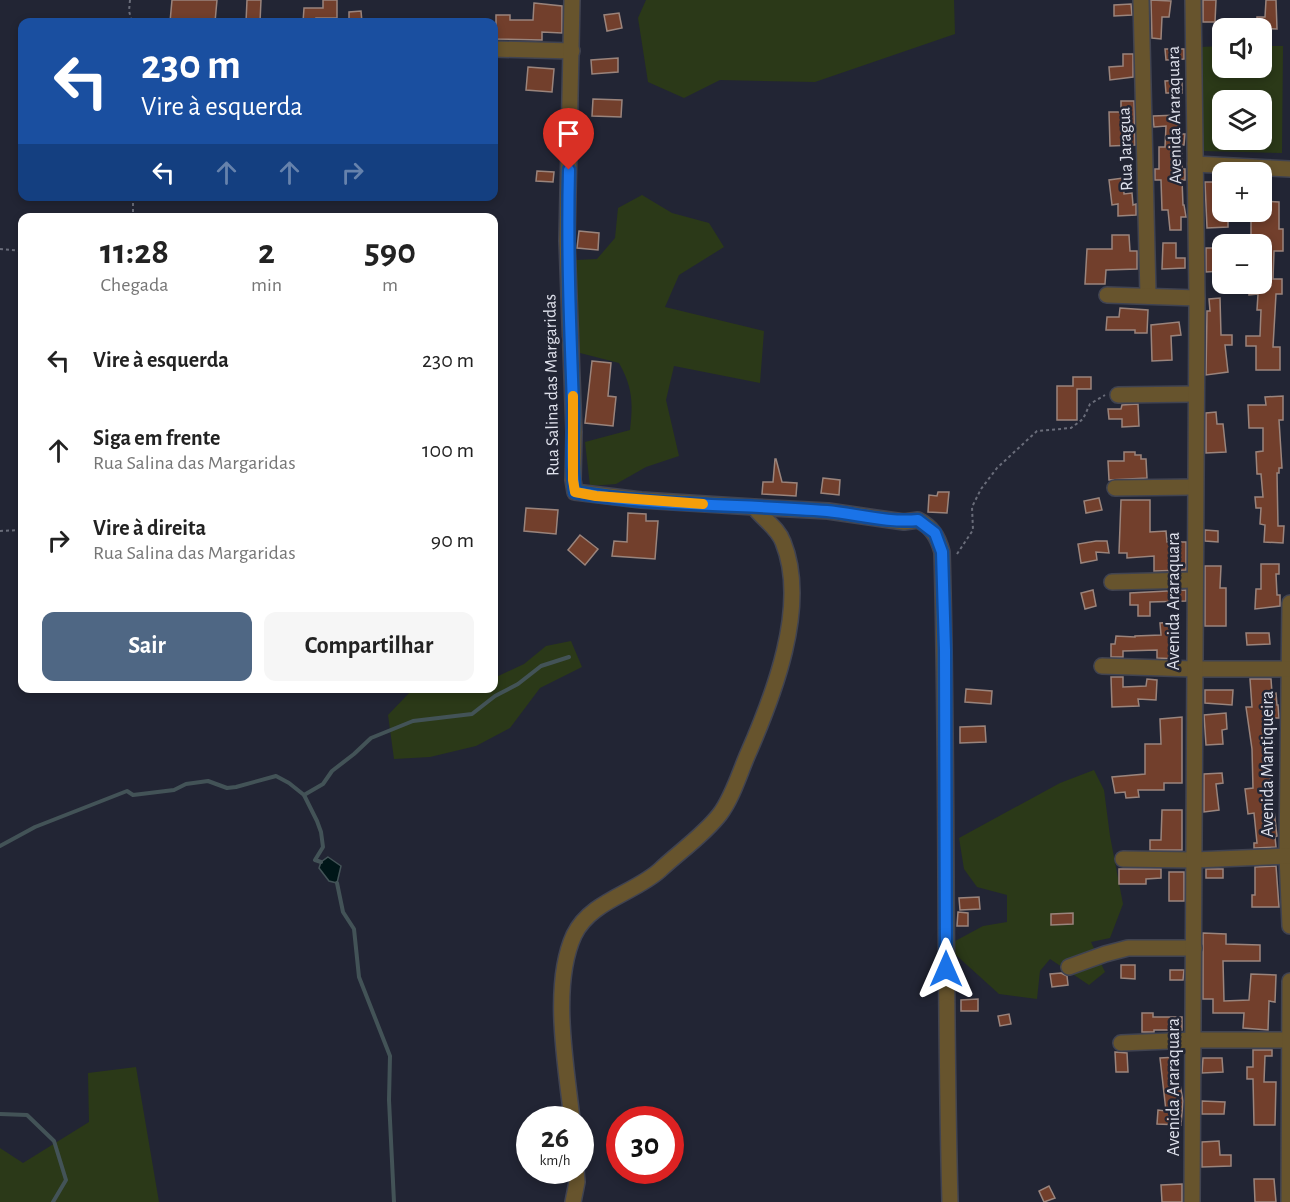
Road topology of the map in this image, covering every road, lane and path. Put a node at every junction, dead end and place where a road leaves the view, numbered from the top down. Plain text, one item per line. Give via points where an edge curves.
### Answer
1 (130, 0) edge
2 (572, 0) edge
3 (1141, 0) edge
4 (1193, 0) edge
5 (131, 18) edge
6 (498, 49) edge
7 (572, 51) junction
8 (1195, 164) junction
9 (1290, 169) edge
10 (0, 249) edge
11 (18, 251) edge
12 (1107, 295) dead end
13 (1148, 296) junction
14 (1197, 298) junction
15 (1196, 394) junction
16 (1118, 395) joint
17 (1195, 487) junction
18 (1115, 488) dead end
19 (754, 507) junction
20 (18, 530) edge
21 (0, 531) edge
22 (942, 570) junction
23 (1194, 580) junction
24 (1112, 582) dead end
25 (1290, 603) edge
26 (1102, 666) dead end
27 (1194, 669) junction
28 (1289, 669) edge
29 (1289, 759) edge
30 (1289, 856) edge
31 (1123, 859) dead end
32 (1194, 860) junction
33 (1290, 926) edge
34 (1194, 948) junction
35 (1070, 968) dead end
36 (1290, 981) edge
37 (1194, 1040) junction
38 (1289, 1040) edge
39 (1121, 1043) dead end
40 (571, 1106) edge
41 (1290, 1134) edge
42 (575, 1184) edge
43 (573, 1202) edge
44 (950, 1202) edge
45 (1192, 1202) edge
46 (1289, 1202) edge

1 - 5 path
2 - 7 street, Rua Salina das Margaridas
3 - 13 street, Rua Jaragua
4 - 8 street, Avenida Araraquara
6 - 7 street
7 - 19 street, Rua Salina das Margaridas via 567,241 575,492
8 - 9 street
8 - 14 street, Avenida Araraquara
10 - 11 path
12 - 13 street
13 - 14 street
14 - 15 street, Avenida Araraquara
15 - 16 street
15 - 17 street, Avenida Araraquara
16 - 22 path via 1103,395 1089,404 1083,419 1071,428 1037,430 997,468 972,507 973,530
17 - 18 street
17 - 23 street, Avenida Araraquara
19 - 22 street via 828,511 904,522 918,520 935,533 942,552
19 - 40 street via 783,541 789,564 792,599 778,676 720,813 656,873 614,897 575,932 565,958 561,993
20 - 21 path
22 - 44 street
23 - 24 street
23 - 27 street, Avenida Araraquara
25 - 28 street, Avenida Mantiqueira
26 - 27 street
27 - 28 street
27 - 32 street, Avenida Araraquara
28 - 29 street, Avenida Mantiqueira
29 - 30 street, Avenida Mantiqueira
30 - 32 street
30 - 33 street, Avenida Mantiqueira
31 - 32 street
32 - 34 street, Avenida Araraquara
34 - 35 street via 1128,948
34 - 37 street, Avenida Araraquara
36 - 38 street
37 - 38 street
37 - 39 street
37 - 45 street, Avenida Araraquara
38 - 41 street
41 - 46 street
42 - 43 street

